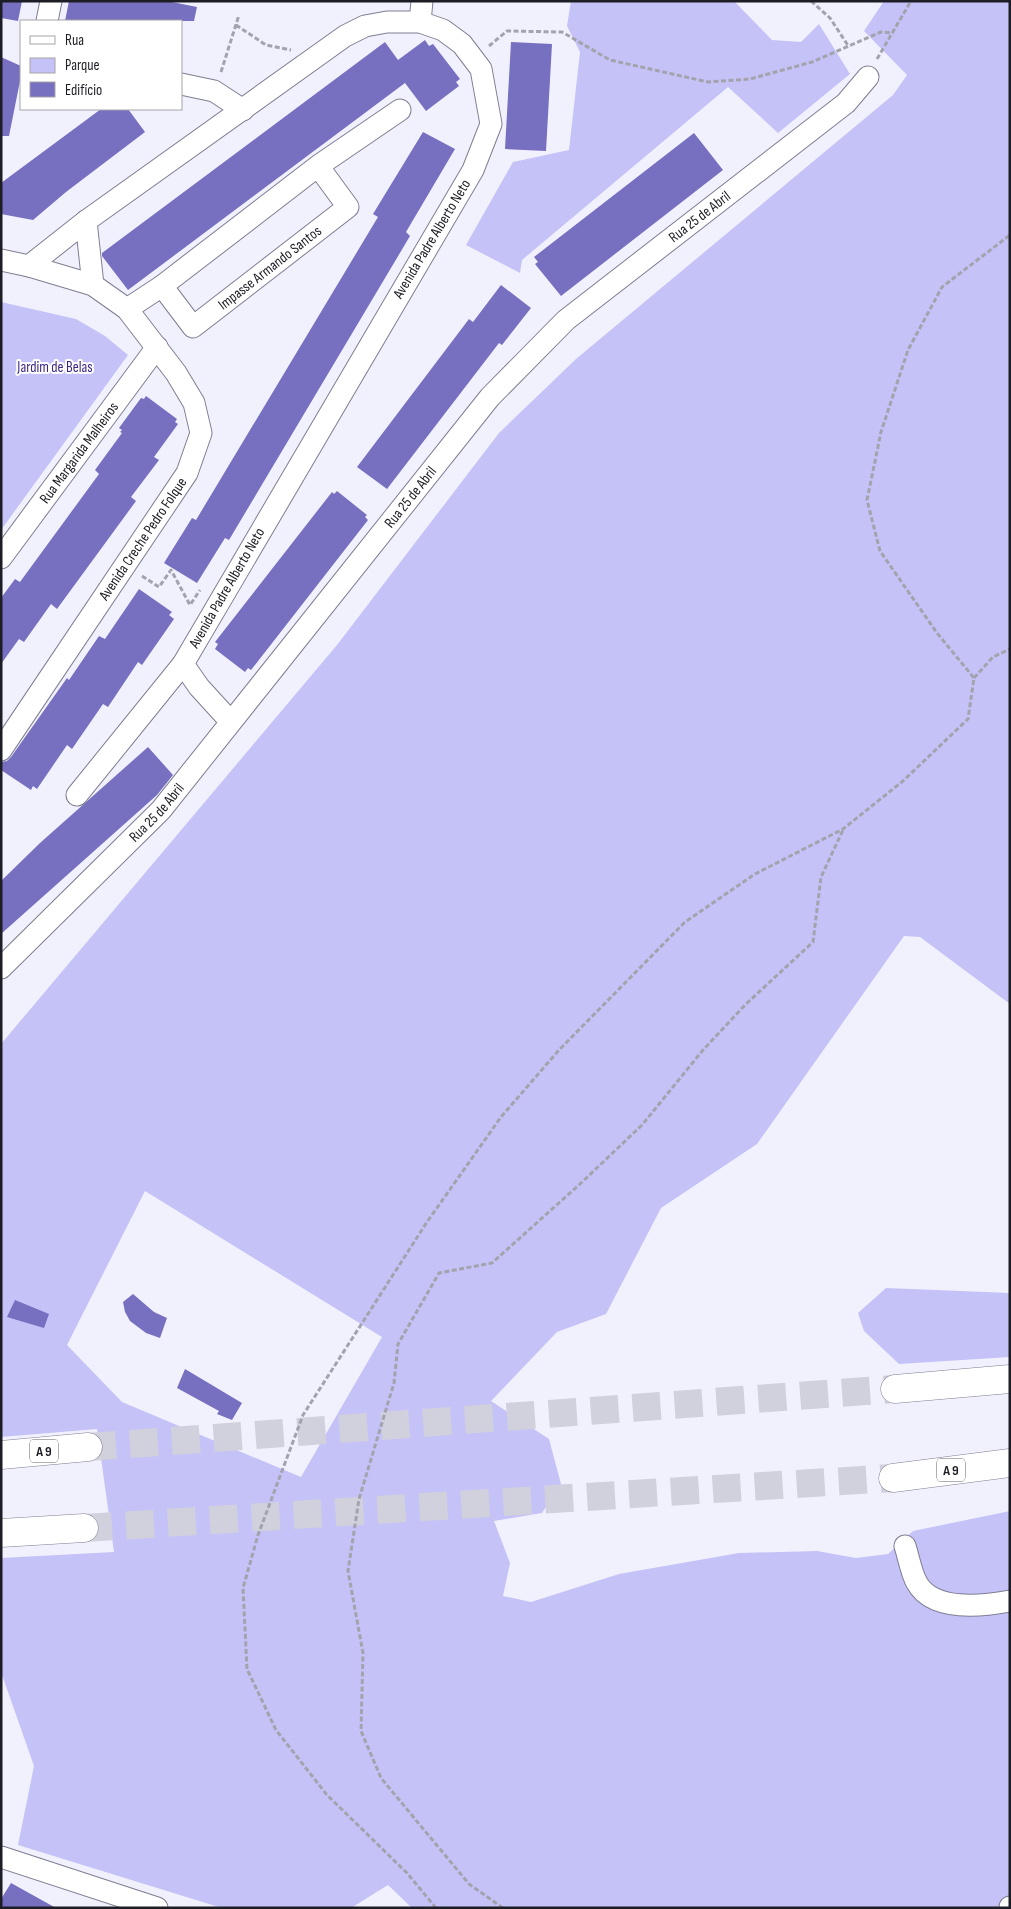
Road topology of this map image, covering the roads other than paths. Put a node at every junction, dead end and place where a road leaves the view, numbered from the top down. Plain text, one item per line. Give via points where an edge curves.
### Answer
1 (51, 1) edge
2 (421, 11) edge
3 (47, 20) edge
4 (868, 77) road end
5 (182, 84) edge
6 (243, 110) junction
7 (400, 110) dead end
8 (318, 166) junction
9 (86, 221) junction
10 (1, 260) edge
11 (28, 266) junction
12 (93, 285) junction
13 (162, 286) junction
14 (127, 309) junction
15 (157, 347) junction
16 (1, 558) edge
17 (183, 664) junction
18 (230, 721) junction
19 (1, 750) edge
20 (77, 795) dead end
21 (1, 968) edge
22 (1010, 1379) edge
23 (895, 1389) tunnel mouth
24 (88, 1447) tunnel mouth
25 (1, 1456) edge
26 (1010, 1462) edge
27 (893, 1478) tunnel mouth
28 (84, 1528) tunnel mouth
29 (1, 1533) edge
30 (905, 1546) dead end
31 (1010, 1601) edge
32 (1, 1857) edge
33 (157, 1908) edge

1 - 3 street
2 - 6 street, Avenida Padre Alberto Neto via 365,26 345,36
2 - 17 street, Avenida Padre Alberto Neto via 462,44 481,69 491,124 473,170
4 - 18 street, Rua 25 de Abril via 846,103 566,320 524,362 490,397
5 - 6 street via 214,92
6 - 9 street, Avenida Padre Alberto Neto
7 - 8 street
8 - 13 street
8 - 13 street, Impasse Armando Santos via 348,208 193,327
9 - 11 street, Avenida Padre Alberto Neto
9 - 12 street
10 - 11 street, Avenida Creche Pedro Folque
11 - 12 street, Avenida Creche Pedro Folque
12 - 14 street, Avenida Creche Pedro Folque
13 - 14 street
14 - 15 street, Avenida Creche Pedro Folque
15 - 16 street, Rua Margarida Malheiros
15 - 19 street, Avenida Creche Pedro Folque via 194,403 200,433 187,473
17 - 18 street
17 - 20 street, Avenida Padre Alberto Neto
18 - 21 street, Rua 25 de Abril via 160,810
22 - 23 highway
24 - 25 highway, A 9
26 - 27 highway, A 9
28 - 29 highway
30 - 31 street via 917,1584 930,1596 951,1605 989,1605
32 - 33 street

